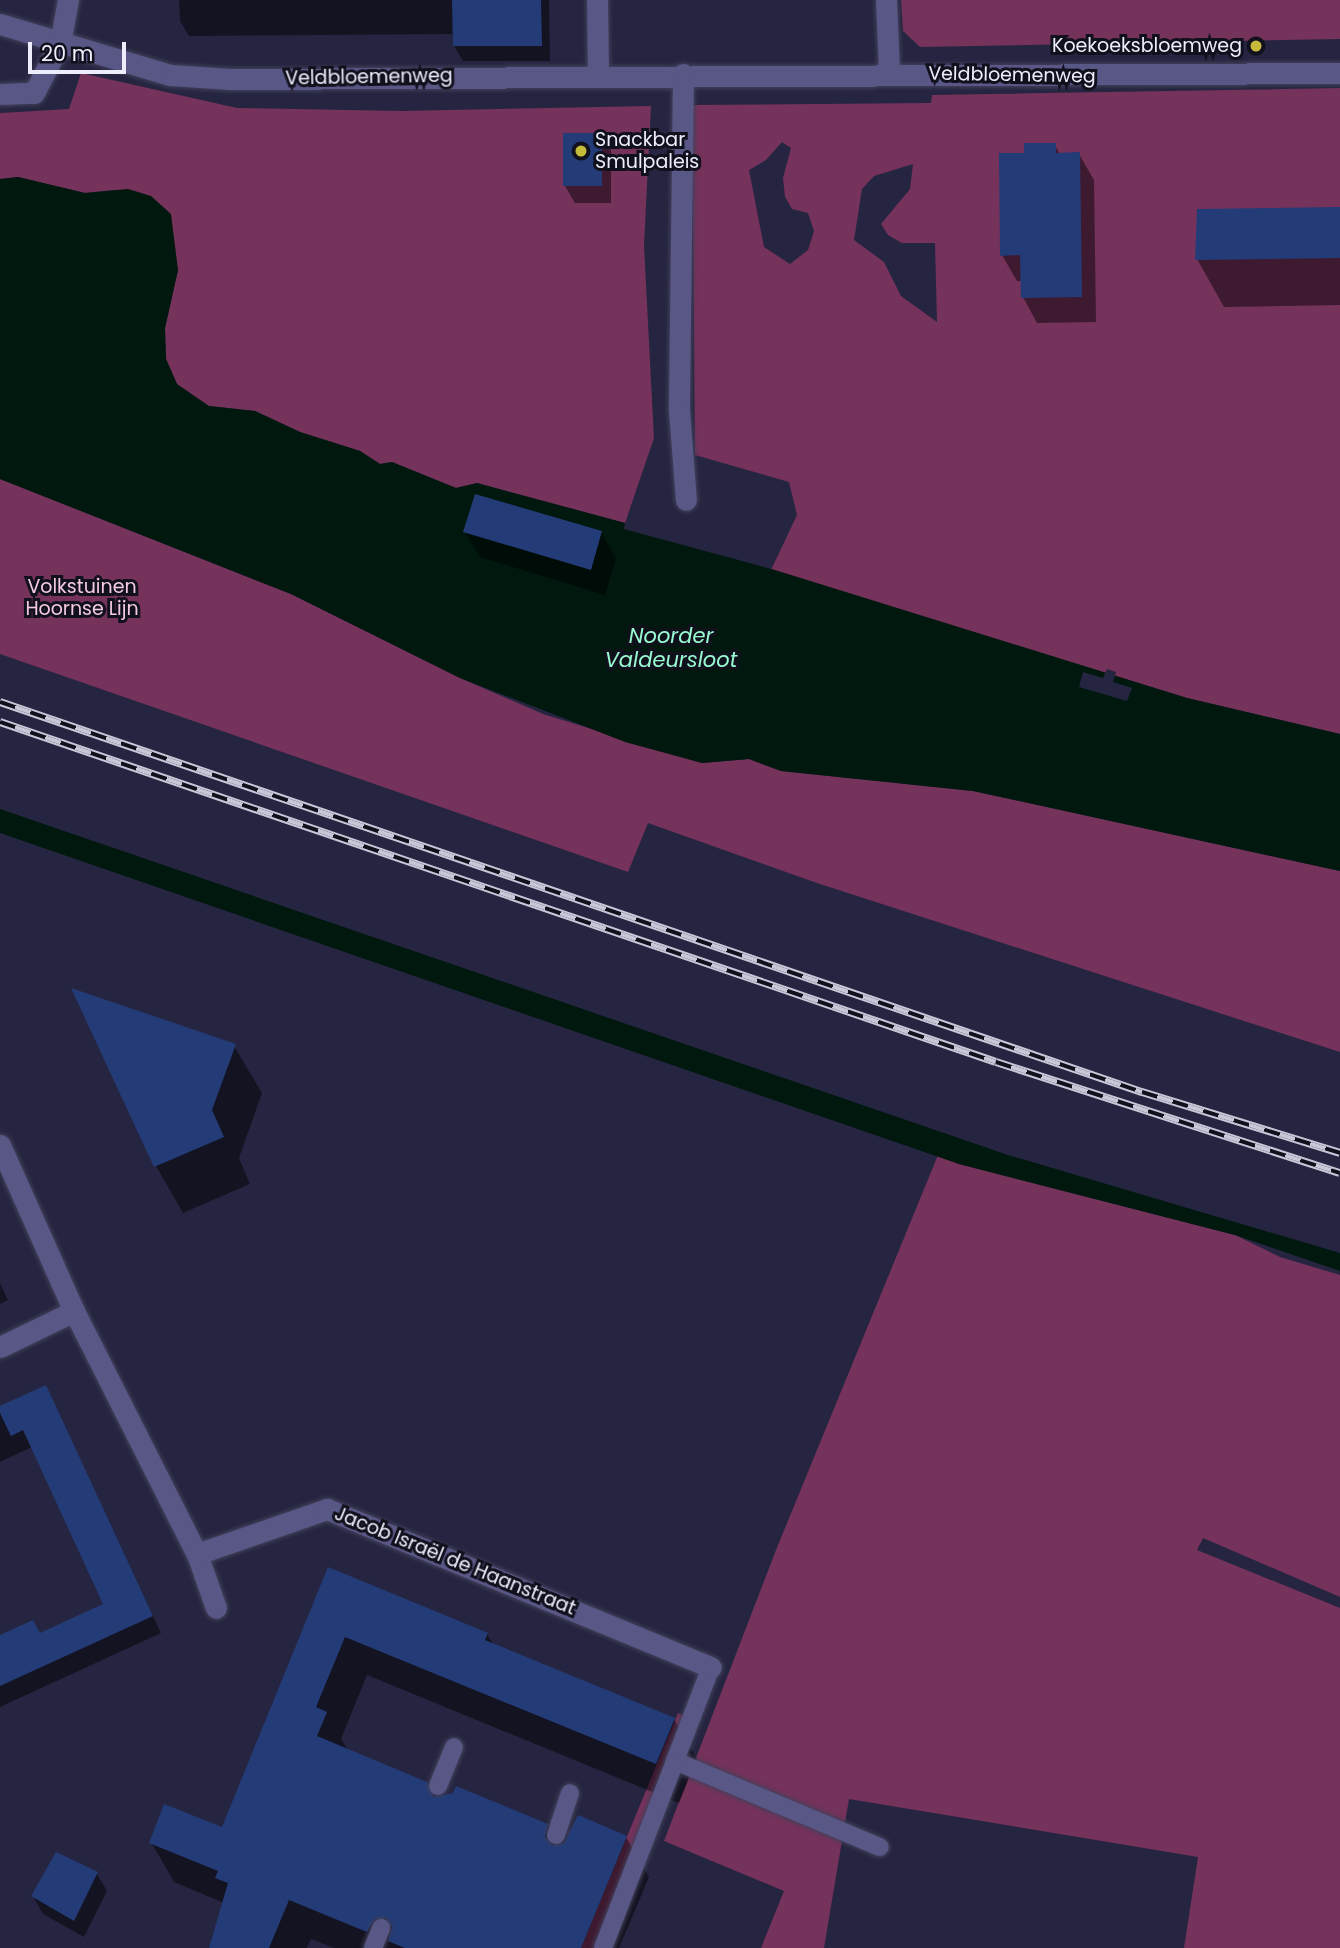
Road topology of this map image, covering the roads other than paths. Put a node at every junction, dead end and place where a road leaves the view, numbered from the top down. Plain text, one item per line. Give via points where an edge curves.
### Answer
1 (68, 0) edge
2 (597, 0) edge
3 (886, 0) edge
4 (0, 24) edge
5 (60, 43) junction
6 (889, 73) junction
7 (683, 74) junction
8 (1340, 74) edge
9 (598, 75) junction
10 (0, 94) edge
11 (685, 499) dead end
12 (0, 1145) edge
13 (74, 1311) junction
14 (0, 1347) edge
15 (197, 1554) junction
16 (216, 1608) dead end
17 (711, 1667) joint
18 (454, 1747) dead end
19 (675, 1761) junction
20 (438, 1786) dead end
21 (570, 1793) dead end
22 (556, 1835) dead end
23 (880, 1847) dead end
24 (381, 1928) dead end
25 (373, 1948) edge
26 (603, 1948) edge

1 - 5 street
2 - 9 street
3 - 6 street
4 - 5 street, Veldbloemenweg
5 - 9 street, Veldbloemenweg via 170,75 230,79
5 - 10 street via 34,93
6 - 7 street, Veldbloemenweg
6 - 8 street, Veldbloemenweg
7 - 9 street, Veldbloemenweg
7 - 11 street via 678,410
12 - 13 street
13 - 14 street
13 - 15 street
15 - 16 street
15 - 17 street, Jacob Israël de Haanstraat via 327,1509
17 - 19 lane
18 - 20 lane
19 - 23 lane
19 - 26 lane
21 - 22 lane
24 - 25 lane

